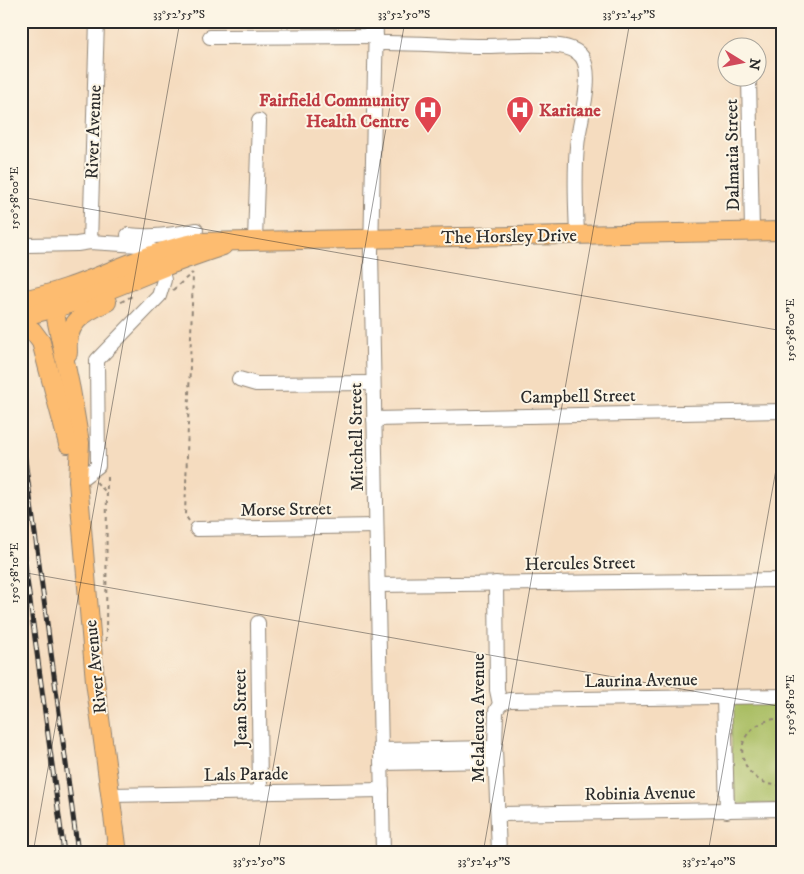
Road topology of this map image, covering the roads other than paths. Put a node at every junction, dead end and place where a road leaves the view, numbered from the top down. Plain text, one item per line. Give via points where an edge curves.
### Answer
1 (96, 21) edge
2 (376, 21) edge
3 (210, 37) dead end
4 (376, 40) junction
5 (749, 88) edge
6 (259, 120) dead end
7 (196, 230) dead end
8 (752, 231) junction
9 (783, 231) edge
10 (577, 235) junction
11 (90, 238) junction
12 (371, 238) junction
13 (255, 240) junction
14 (28, 245) dead end
15 (156, 265) junction
16 (47, 303) junction
17 (23, 313) edge
18 (239, 379) dead end
19 (373, 382) junction
20 (71, 390) junction
21 (783, 411) edge
22 (374, 419) junction
23 (68, 444) junction
24 (78, 481) junction
25 (376, 526) junction
26 (197, 530) road end
27 (783, 580) edge
28 (496, 583) junction
29 (378, 585) junction
30 (258, 623) dead end
31 (783, 696) edge
32 (724, 697) junction
33 (500, 704) junction
34 (495, 754) junction
35 (381, 757) junction
36 (382, 790) junction
37 (260, 792) junction
38 (111, 796) junction
39 (783, 809) edge
40 (727, 811) junction
41 (498, 814) junction
42 (118, 853) edge
43 (383, 853) edge
44 (498, 853) edge

1 - 11 street, River Avenue
2 - 4 street, Mitchell Street
3 - 4 street
4 - 10 street via 559,46 572,49 582,58 586,90 577,147
4 - 12 street, Mitchell Street
5 - 8 street, Dalmatia Street
6 - 13 street
7 - 11 street via 149,237
8 - 9 main road, The Horsley Drive
8 - 10 main road, The Horsley Drive
10 - 12 main road, The Horsley Drive
11 - 14 street via 77,244
11 - 15 street via 139,245
12 - 13 main road, The Horsley Drive
12 - 19 street, Mitchell Street
13 - 15 main road, The Horsley Drive via 198,242
15 - 16 main road, The Horsley Drive via 98,277
15 - 16 main road, The Horsley Drive via 94,296
15 - 20 main road via 134,287 91,309 73,325 67,346
15 - 24 street via 164,280 159,296 97,360 98,466
16 - 17 main road, The Horsley Drive
16 - 20 main road, River Avenue
16 - 23 main road, River Avenue
17 - 23 main road via 41,342
18 - 19 street via 256,384
19 - 22 street, Mitchell Street
20 - 24 main road, River Avenue via 80,443
21 - 22 street, Campbell Street
22 - 25 street, Mitchell Street
23 - 24 main road, River Avenue
24 - 38 main road, River Avenue via 95,681
25 - 26 street, Morse Street
25 - 29 street, Mitchell Street
27 - 28 street, Hercules Street
28 - 29 street, Hercules Street
28 - 33 street, Melaleuca Avenue via 497,690
29 - 35 street, Mitchell Street
30 - 37 street, Jean Street
31 - 32 street, Laurina Avenue
32 - 33 street, Laurina Avenue via 509,700
32 - 40 street
33 - 34 street, Melaleuca Avenue via 496,711
34 - 35 street
34 - 41 street, Melaleuca Avenue
35 - 36 street, Mitchell Street
36 - 37 street, Lals Parade
36 - 43 street, Mitchell Street
37 - 38 street, Lals Parade
38 - 42 main road, River Avenue
39 - 40 street, Robinia Avenue
40 - 41 street, Robinia Avenue
41 - 44 street, Melaleuca Avenue

